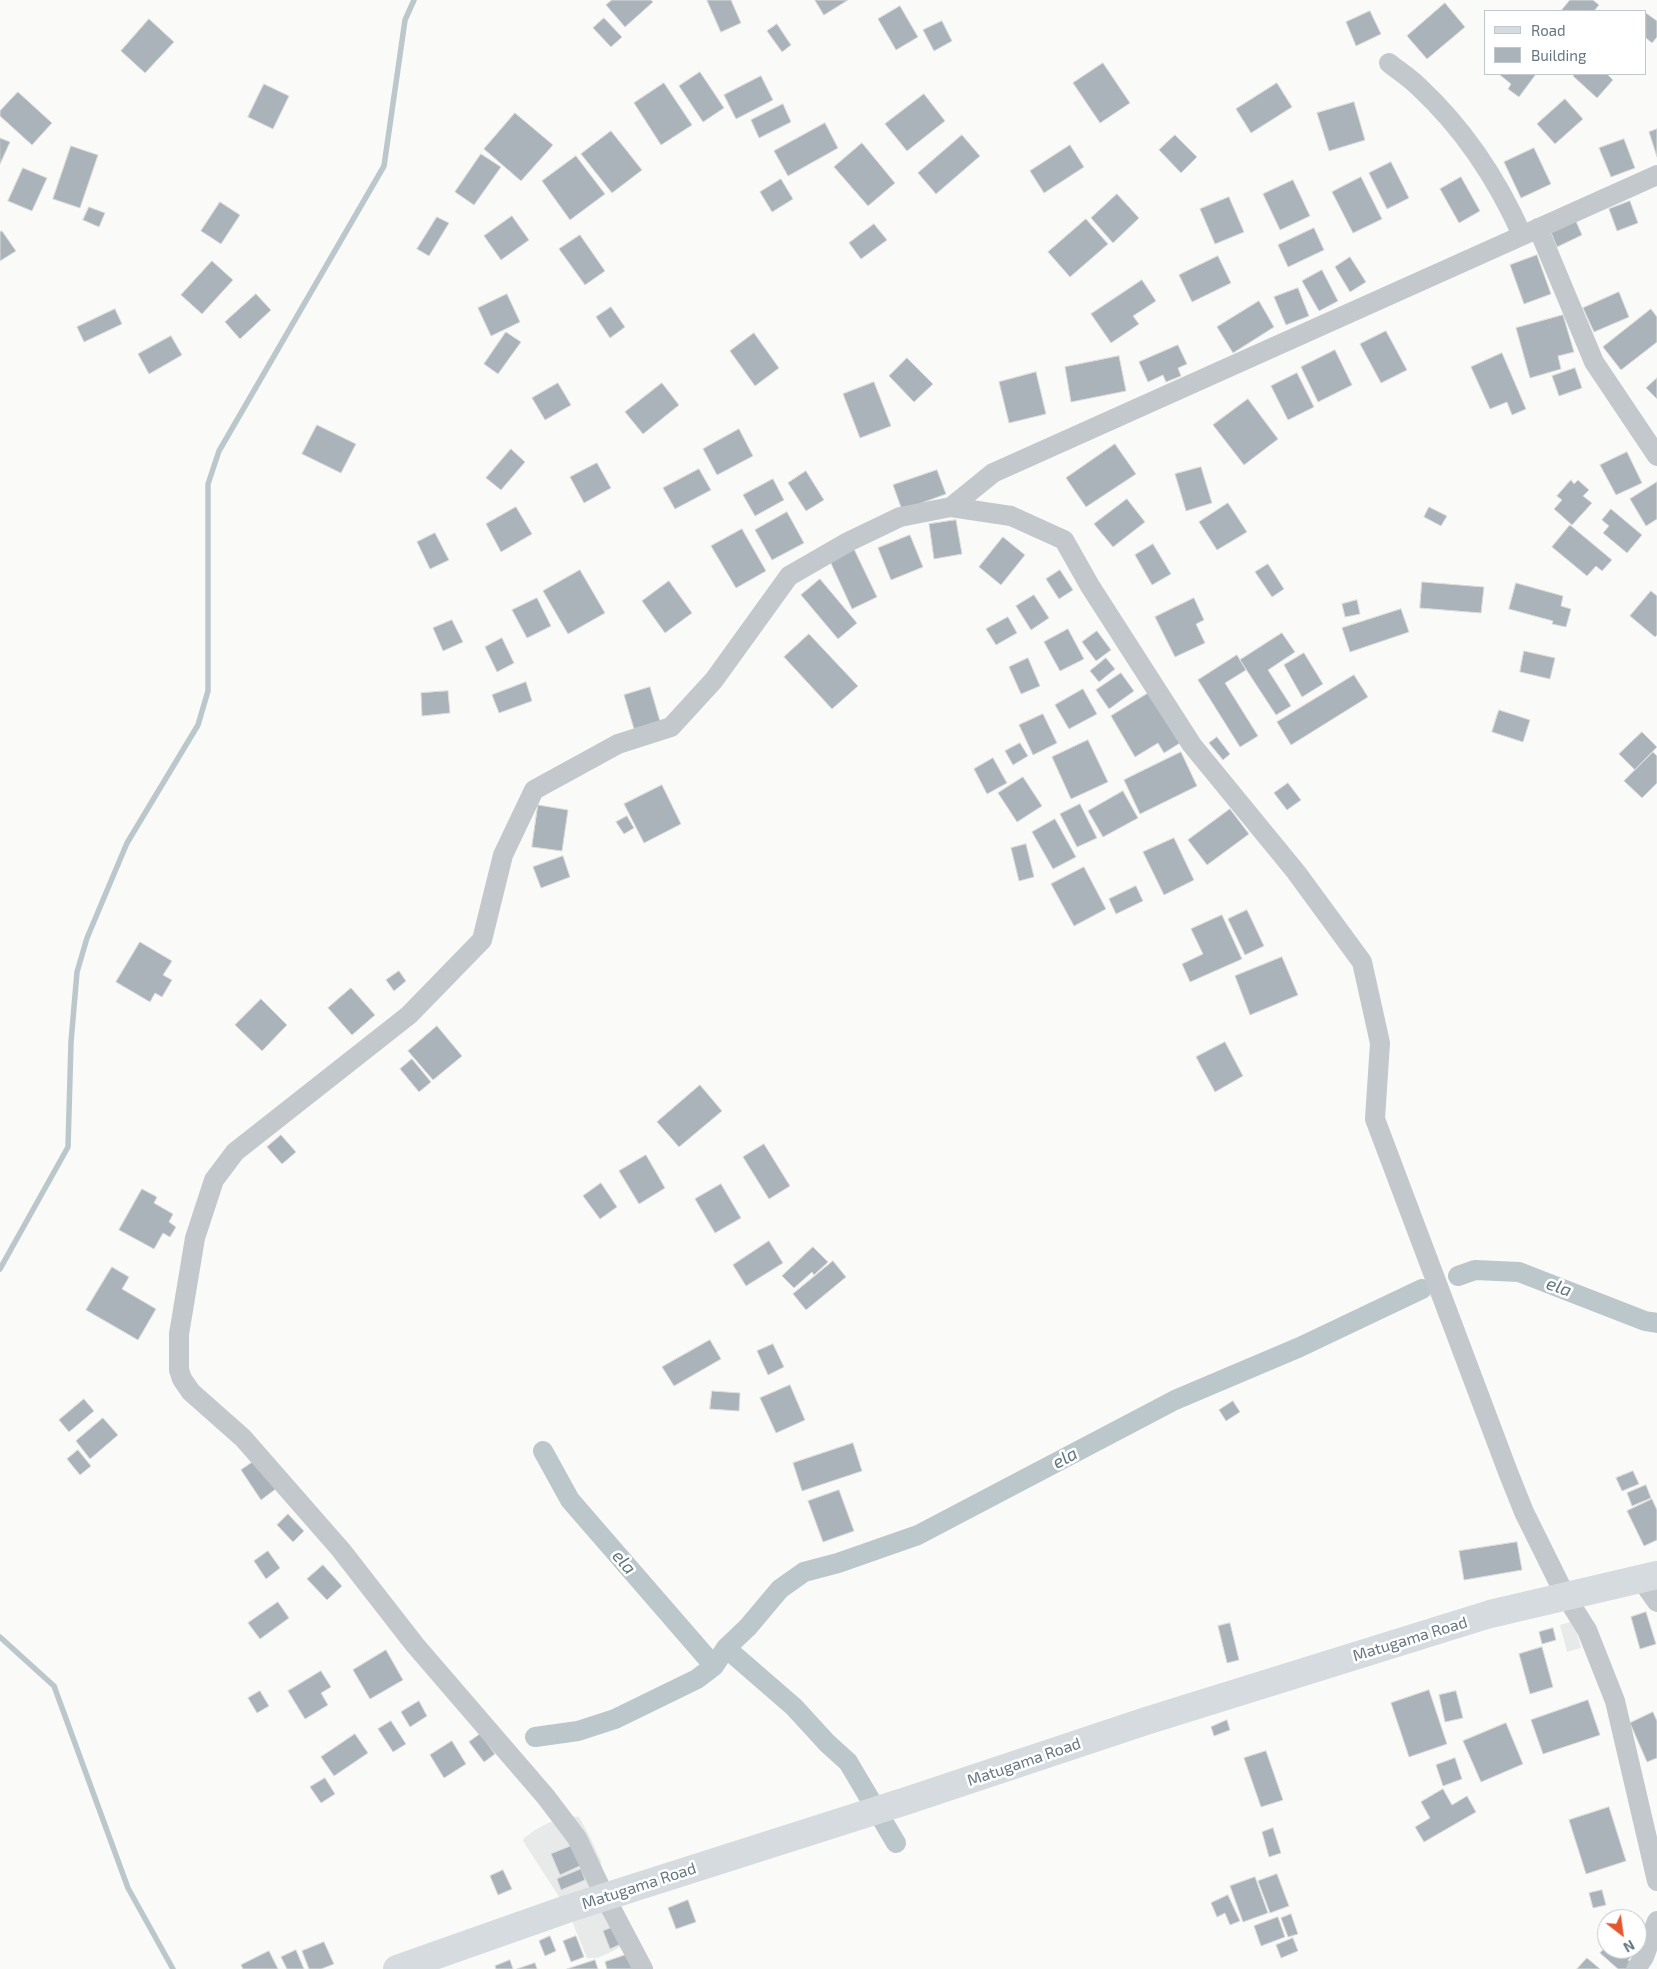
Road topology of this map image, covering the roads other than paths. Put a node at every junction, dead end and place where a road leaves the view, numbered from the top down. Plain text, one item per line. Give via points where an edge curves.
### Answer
1 (1389, 64) dead end
2 (1657, 176) edge
3 (1530, 232) junction
4 (1657, 456) edge
5 (951, 507) junction
6 (1648, 1577) edge
7 (1565, 1595) junction
8 (1657, 1602) edge
9 (1657, 1880) edge
10 (605, 1897) junction
11 (1657, 1921) edge
12 (397, 1969) edge
13 (643, 1969) edge
14 (1636, 1969) edge

1 - 3 street via 1419,86 1462,133
2 - 3 street
3 - 4 street via 1594,362
3 - 5 street via 994,473
5 - 7 street via 1011,516 1064,540 1192,745 1296,872 1362,962 1380,1043 1375,1119 1508,1472
5 - 10 street via 900,517 789,576 714,680 671,728 618,744 534,790 503,855 482,940 409,1015 235,1152 214,1180 195,1238 179,1334 182,1379 191,1392 243,1438 341,1550 420,1652 546,1797 577,1838
6 - 7 main road, Matugama Road
6 - 8 street
7 - 9 street via 1587,1630 1615,1701
7 - 10 main road, Matugama Road via 1490,1614 1216,1699
10 - 12 main road, Matugama Road
10 - 13 street
11 - 14 street via 1644,1957

